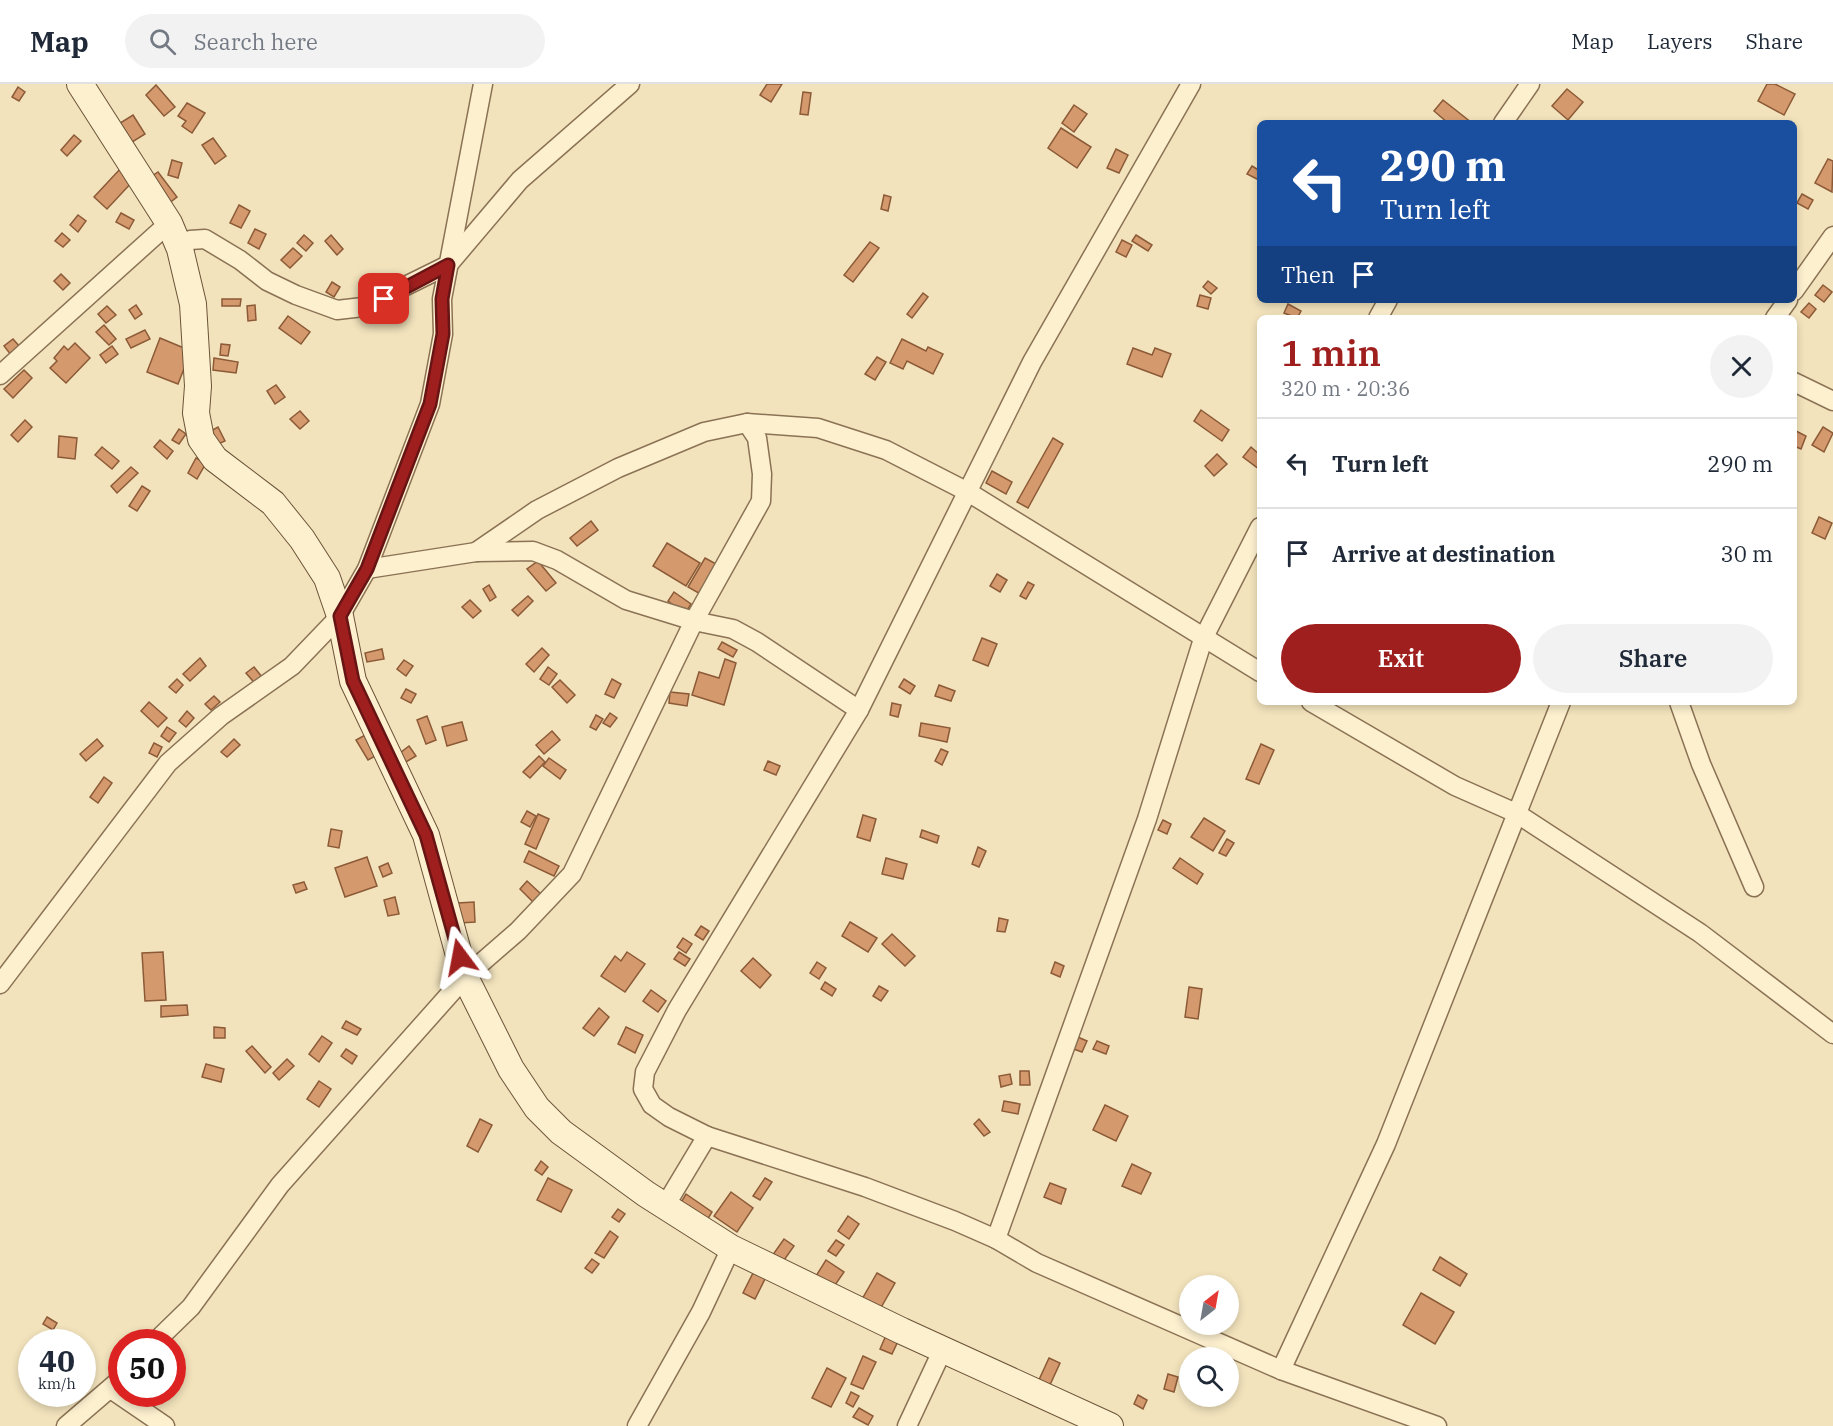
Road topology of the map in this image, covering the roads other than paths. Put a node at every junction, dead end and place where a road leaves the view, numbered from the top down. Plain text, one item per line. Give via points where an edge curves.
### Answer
1 (80, 84) edge
2 (483, 84) edge
3 (630, 84) edge
4 (1191, 84) edge
5 (1530, 84) edge
6 (1505, 120) edge
7 (169, 223) junction
8 (1833, 236) edge
9 (180, 249) junction
10 (448, 265) junction
11 (1797, 287) edge
12 (0, 375) edge
13 (1797, 383) edge
14 (1833, 401) edge
15 (747, 423) junction
16 (968, 492) junction
17 (1257, 533) edge
18 (476, 552) junction
19 (367, 569) junction
20 (340, 616) junction
21 (694, 621) junction
22 (1203, 639) junction
23 (1257, 670) edge
24 (1316, 705) edge
25 (1560, 705) edge
26 (1680, 705) edge
27 (859, 710) junction
28 (1516, 813) junction
29 (1754, 887) dead end
30 (465, 977) junction
31 (0, 984) edge
32 (1833, 1034) edge
33 (707, 1136) junction
34 (665, 1206) junction
35 (996, 1239) junction
36 (730, 1248) junction
37 (167, 1329) edge
38 (943, 1349) junction
39 (1281, 1370) junction
40 (108, 1391) edge
41 (143, 1407) edge
42 (66, 1426) edge
43 (165, 1426) edge
44 (637, 1426) edge
45 (907, 1426) edge
46 (1110, 1426) edge
47 (1437, 1426) edge

1 - 7 main road
2 - 10 street
3 - 10 street via 520,180
4 - 16 street via 1032,362
5 - 6 street
7 - 9 main road
7 - 12 street
8 - 11 street
9 - 10 street via 190,240 205,239 273,285 337,310 363,308
9 - 20 main road via 193,304 196,413 201,440 215,459 273,503 303,538 327,578
10 - 19 street via 442,299 443,334 430,404
13 - 14 street
15 - 16 street via 818,428 886,450
15 - 18 street via 704,432 618,468 537,510
15 - 21 street via 757,438 761,501
16 - 22 street
16 - 27 street
17 - 22 street
18 - 19 street
18 - 21 street via 532,551 557,560 626,600
19 - 20 street
20 - 30 main road via 353,681 429,843
20 - 31 street via 292,666 221,716 168,763
21 - 27 street via 733,629
21 - 30 street via 572,874 518,931
22 - 23 street
22 - 35 street via 1147,819
24 - 28 street via 1455,786
25 - 28 street
26 - 29 street
27 - 33 street via 677,1010 645,1072 643,1089 652,1105
28 - 32 street via 1700,933
28 - 39 street via 1386,1144
30 - 34 main road via 511,1069 537,1108 561,1132
30 - 37 street via 280,1185 190,1307
33 - 34 street
33 - 35 street via 865,1187
34 - 36 main road
35 - 39 street via 1037,1263
36 - 38 main road
36 - 44 street via 702,1312
38 - 45 street
38 - 46 main road
39 - 47 street
40 - 42 street
41 - 43 street

